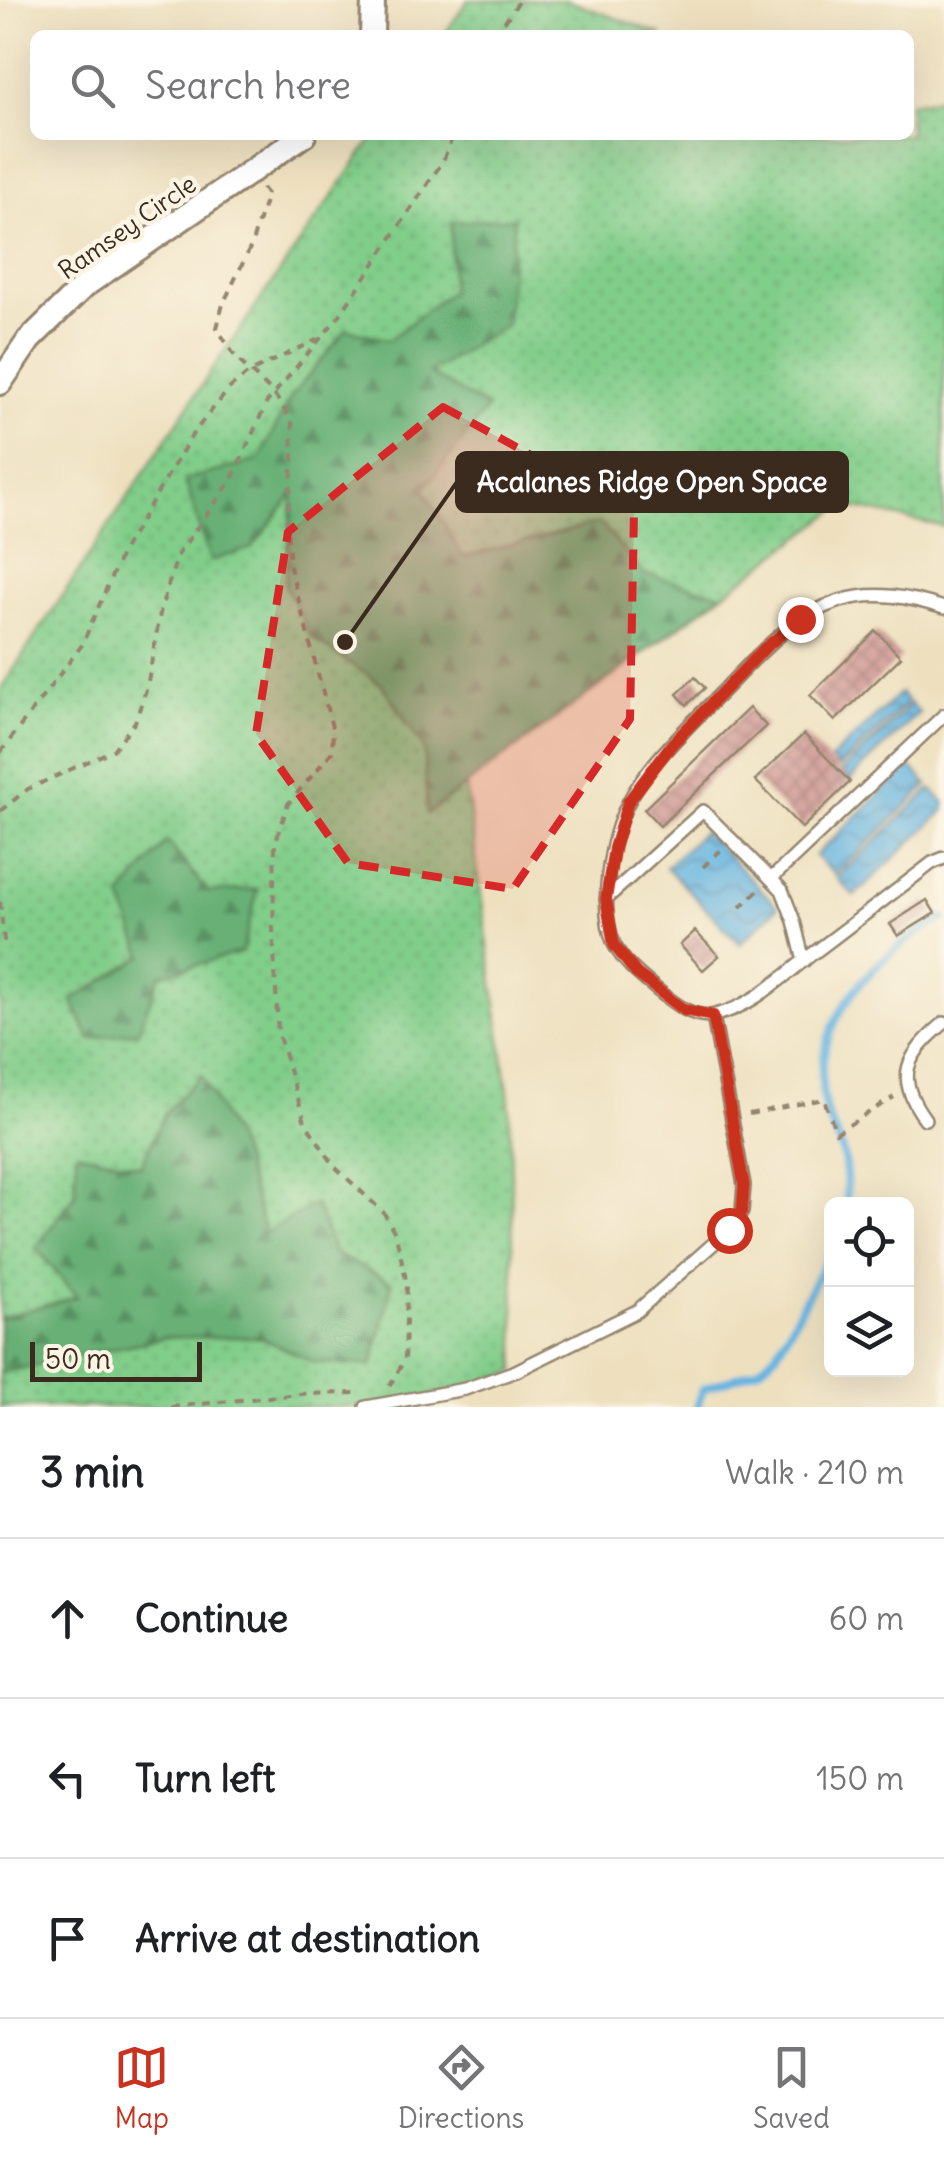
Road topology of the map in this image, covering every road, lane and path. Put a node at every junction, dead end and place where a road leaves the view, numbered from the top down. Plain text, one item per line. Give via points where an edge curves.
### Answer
1 (373, 0) edge
2 (520, 0) edge
3 (372, 30) edge
4 (499, 30) edge
5 (297, 140) edge
6 (451, 140) edge
7 (251, 173) junction
8 (321, 338) junction
9 (250, 372) junction
10 (0, 383) edge
11 (274, 394) junction
12 (944, 608) edge
13 (944, 715) edge
14 (0, 752) edge
15 (0, 811) edge
16 (732, 839) junction
17 (944, 858) edge
18 (703, 868) dead end
19 (771, 879) junction
20 (606, 899) junction
21 (0, 902) edge
22 (740, 907) dead end
23 (0, 949) edge
24 (804, 961) junction
25 (713, 1016) junction
26 (944, 1024) edge
27 (908, 1088) junction
28 (730, 1118) junction
29 (925, 1119) dead end
30 (389, 1387) dead end
31 (355, 1392) dead end
32 (171, 1407) edge
33 (366, 1407) edge

1 - 3 street
2 - 4 path
5 - 7 street, Ramsey Circle
6 - 8 path
7 - 9 path via 267,194 217,328
7 - 10 street, Ramsey Circle via 84,286 29,340
8 - 9 path
8 - 11 path
9 - 11 path
9 - 14 path via 194,432 122,550 82,645
11 - 15 path via 232,482 178,554 134,722 113,750 28,789
11 - 30 path via 292,421 290,568 333,730 332,752 288,804 275,844 278,1033 305,1122 396,1236 407,1284 405,1360
12 - 20 lane via 881,594 840,601 800,619 765,648 672,744 628,802
13 - 19 lane
16 - 18 path
16 - 19 lane
16 - 20 lane via 704,811
17 - 24 lane
19 - 22 path
19 - 24 lane via 782,890
20 - 25 lane via 614,945 636,973 684,1010
21 - 23 path
24 - 25 lane via 759,996
25 - 28 lane
26 - 27 lane via 910,1059
27 - 28 path via 836,1132 824,1099
27 - 29 lane
28 - 33 lane via 744,1185 742,1212 637,1312 482,1383
31 - 32 path

